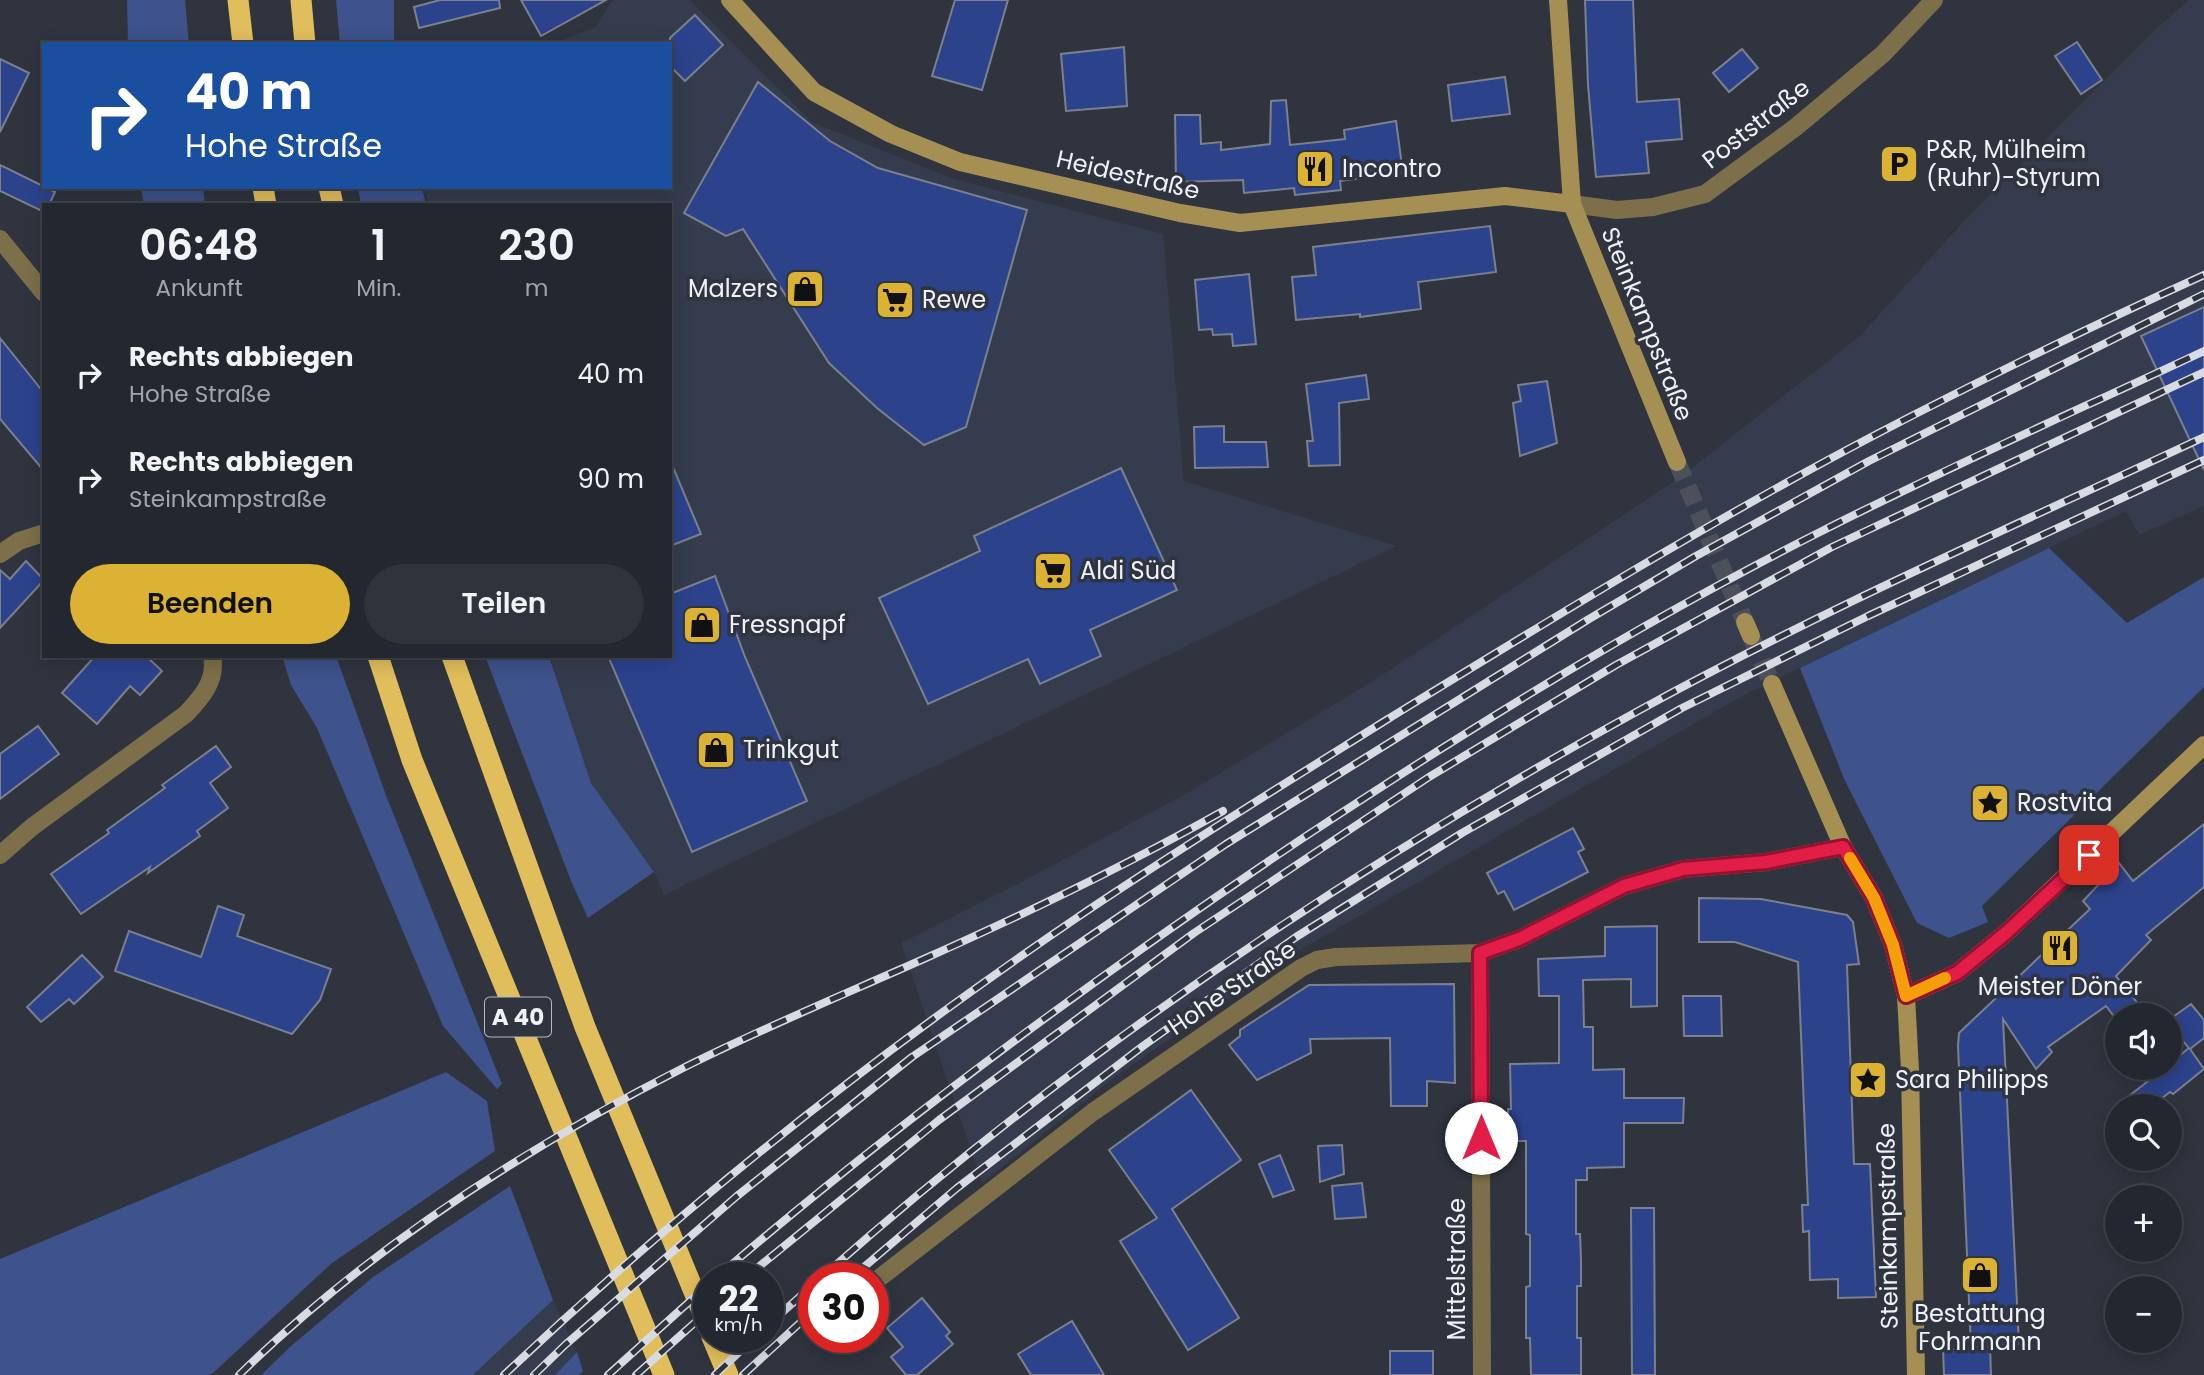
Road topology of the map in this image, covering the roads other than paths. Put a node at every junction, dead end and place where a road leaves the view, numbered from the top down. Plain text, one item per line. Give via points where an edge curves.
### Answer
1 (238, 0) edge
2 (301, 0) edge
3 (730, 0) edge
4 (1558, 0) edge
5 (1934, 0) edge
6 (243, 42) edge
7 (304, 42) edge
8 (1572, 204) junction
9 (0, 239) edge
10 (42, 291) edge
11 (1677, 462) tunnel mouth
12 (42, 534) edge
13 (0, 554) edge
14 (212, 658) edge
15 (379, 658) edge
16 (453, 658) edge
17 (1772, 684) tunnel mouth
18 (2204, 745) edge
19 (1843, 847) junction
20 (0, 855) edge
21 (1480, 953) junction
22 (1906, 996) junction
23 (889, 1271) edge
24 (693, 1289) edge
25 (719, 1353) edge
26 (664, 1375) edge
27 (728, 1375) edge
28 (1482, 1375) edge
29 (1916, 1375) edge

1 - 6 highway
2 - 7 highway
3 - 8 street, Heidestraße via 814,92 891,134 972,165 1240,223 1504,196
4 - 8 street, Steinkampstraße
5 - 8 street, Poststraße via 1873,62 1796,127 1705,194 1617,210
8 - 11 street, Steinkampstraße
9 - 10 street
12 - 13 street
14 - 20 street via 215,671 186,714
15 - 26 highway, A 40 via 412,760
16 - 24 highway, A 40 via 585,1027
17 - 19 street, Steinkampstraße
18 - 22 street via 2007,932 1957,973
19 - 21 street, Hohe Straße via 1766,862 1683,869 1624,886 1519,939
19 - 22 street, Steinkampstraße via 1874,898
21 - 23 street, Hohe Straße via 1336,957 1301,968 1093,1112
21 - 28 street, Mittelstraße
22 - 29 street, Steinkampstraße
25 - 27 highway

